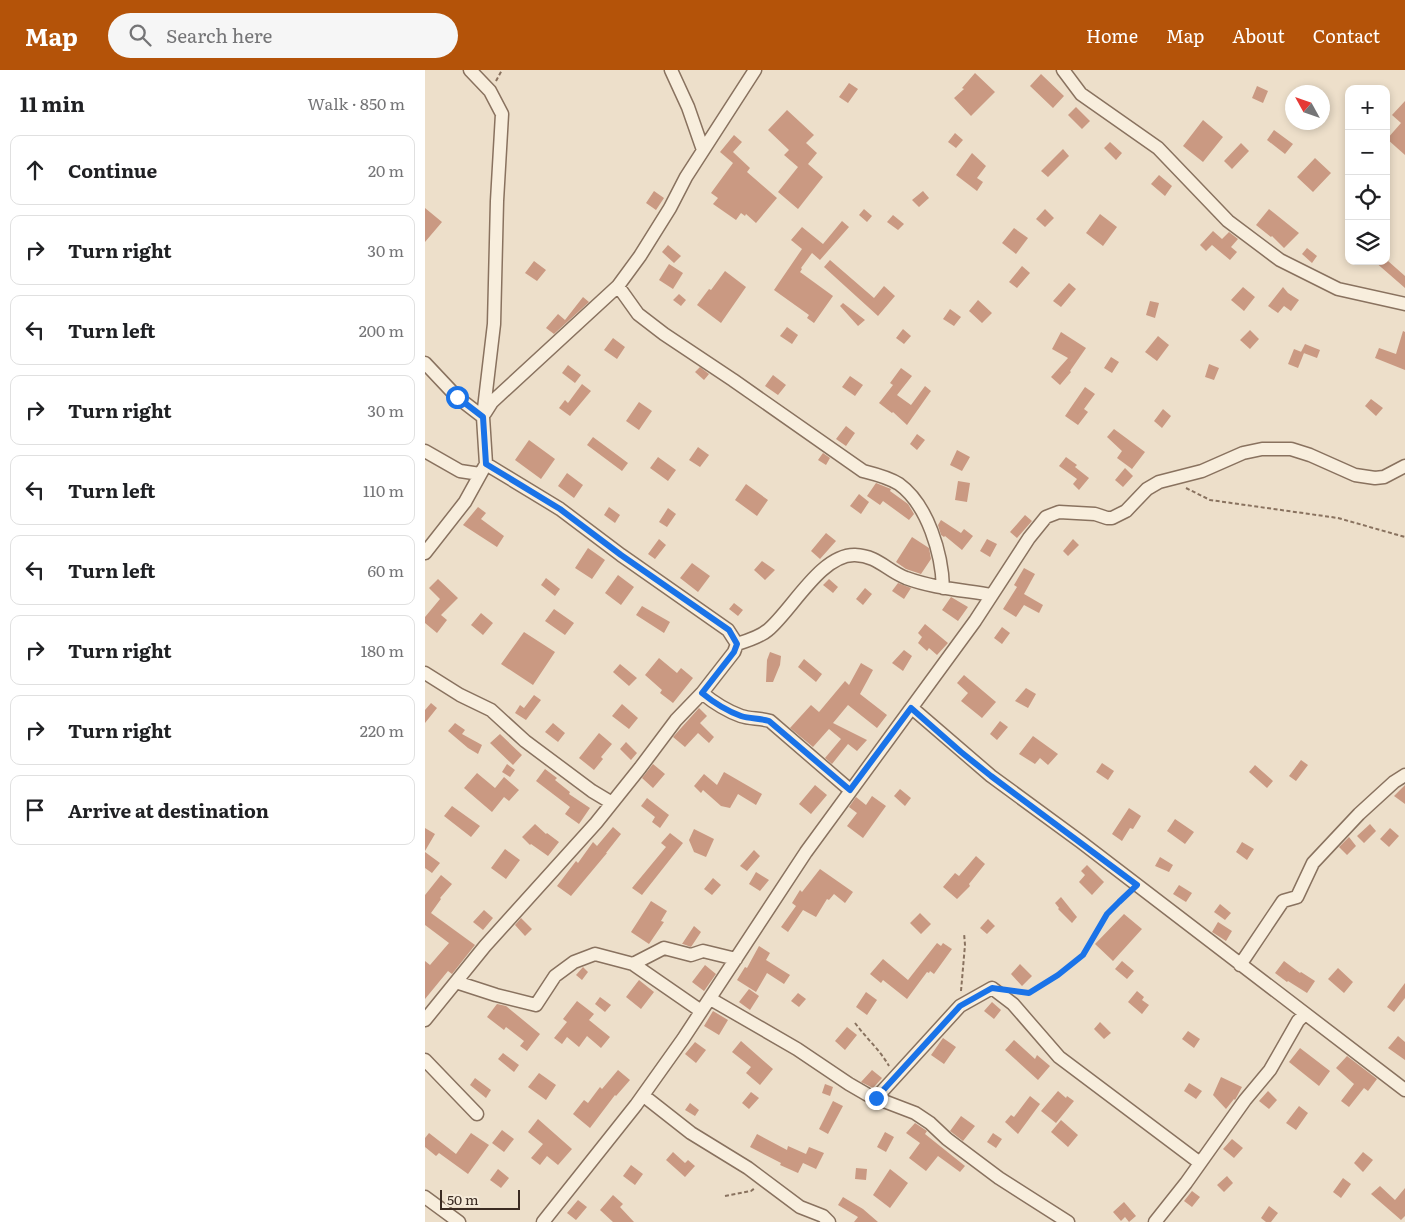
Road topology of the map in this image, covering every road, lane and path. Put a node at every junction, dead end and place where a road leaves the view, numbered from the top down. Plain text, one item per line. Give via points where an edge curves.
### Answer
1 (470, 70) edge
2 (671, 70) edge
3 (755, 70) edge
4 (1063, 70) edge
5 (703, 150) junction
6 (617, 286) junction
7 (1405, 304) edge
8 (425, 362) edge
9 (483, 417) junction
10 (425, 451) edge
11 (1405, 466) edge
12 (483, 469) junction
13 (1171, 480) junction
14 (1405, 537) edge
15 (425, 553) edge
16 (943, 588) junction
17 (991, 595) junction
18 (737, 644) junction
19 (425, 673) edge
20 (702, 693) junction
21 (911, 708) junction
22 (1405, 775) edge
23 (850, 790) junction
24 (612, 803) junction
25 (1137, 885) junction
26 (964, 933) dead end
27 (735, 959) junction
28 (633, 964) junction
29 (1240, 965) junction
30 (456, 982) junction
31 (992, 988) junction
32 (713, 1001) dead end
33 (960, 1006) junction
34 (701, 1011) junction
35 (1305, 1014) junction
36 (425, 1020) edge
37 (855, 1023) dead end
38 (425, 1060) edge
39 (895, 1076) junction
40 (1405, 1090) edge
41 (876, 1098) junction
42 (649, 1100) dead end
43 (477, 1114) dead end
44 (1200, 1163) junction
45 (765, 1182) junction
46 (725, 1196) dead end
47 (425, 1197) edge
48 (459, 1222) edge
49 (543, 1222) edge
50 (829, 1222) edge
51 (1068, 1222) edge
52 (1155, 1222) edge

1 - 9 street via 489,91 502,114 494,324
2 - 5 street
3 - 5 street
4 - 7 street via 1081,94 1158,148 1228,221 1280,260 1337,289
5 - 6 street via 650,240
6 - 9 street via 492,402
6 - 16 street via 638,314 664,334 863,471 893,481 915,499 926,517 933,539 943,572
8 - 9 street via 457,397
9 - 12 street
10 - 12 street via 460,471
11 - 13 street via 1375,478 1355,475 1310,454 1262,449
12 - 15 street via 465,502
12 - 18 street via 560,509 729,630
13 - 14 path via 1210,500 1338,518
13 - 17 street via 1151,486 1126,511 1112,518 1059,512 1046,517
16 - 17 street
16 - 18 street via 905,577 867,556 843,557 819,573 768,630
17 - 21 street
18 - 20 street
19 - 24 street via 491,710 525,741
20 - 23 street via 714,703 742,716 769,721
20 - 24 street via 676,720
21 - 23 street
21 - 25 street via 991,776
22 - 29 street via 1359,814 1313,863 1297,897 1283,902
23 - 27 street
24 - 30 street
25 - 29 street
25 - 31 path via 1107,914 1083,955 1058,975 1029,993
26 - 33 path
27 - 28 street via 703,951 691,955 664,948
27 - 34 street
28 - 30 street via 595,954 574,962 555,976 535,1005
28 - 34 street
29 - 35 street
30 - 36 street
31 - 33 street
31 - 44 street via 1013,1004 1059,1056
32 - 41 street
33 - 39 street
34 - 49 street via 636,1104
35 - 40 street
35 - 44 street via 1297,1021 1270,1070
37 - 39 path via 881,1052
38 - 43 street
39 - 41 street
41 - 51 street via 909,1110 929,1122 999,1178
42 - 45 street via 691,1133
44 - 52 street
45 - 46 path via 751,1191
45 - 50 street via 800,1207 823,1216
47 - 48 street

